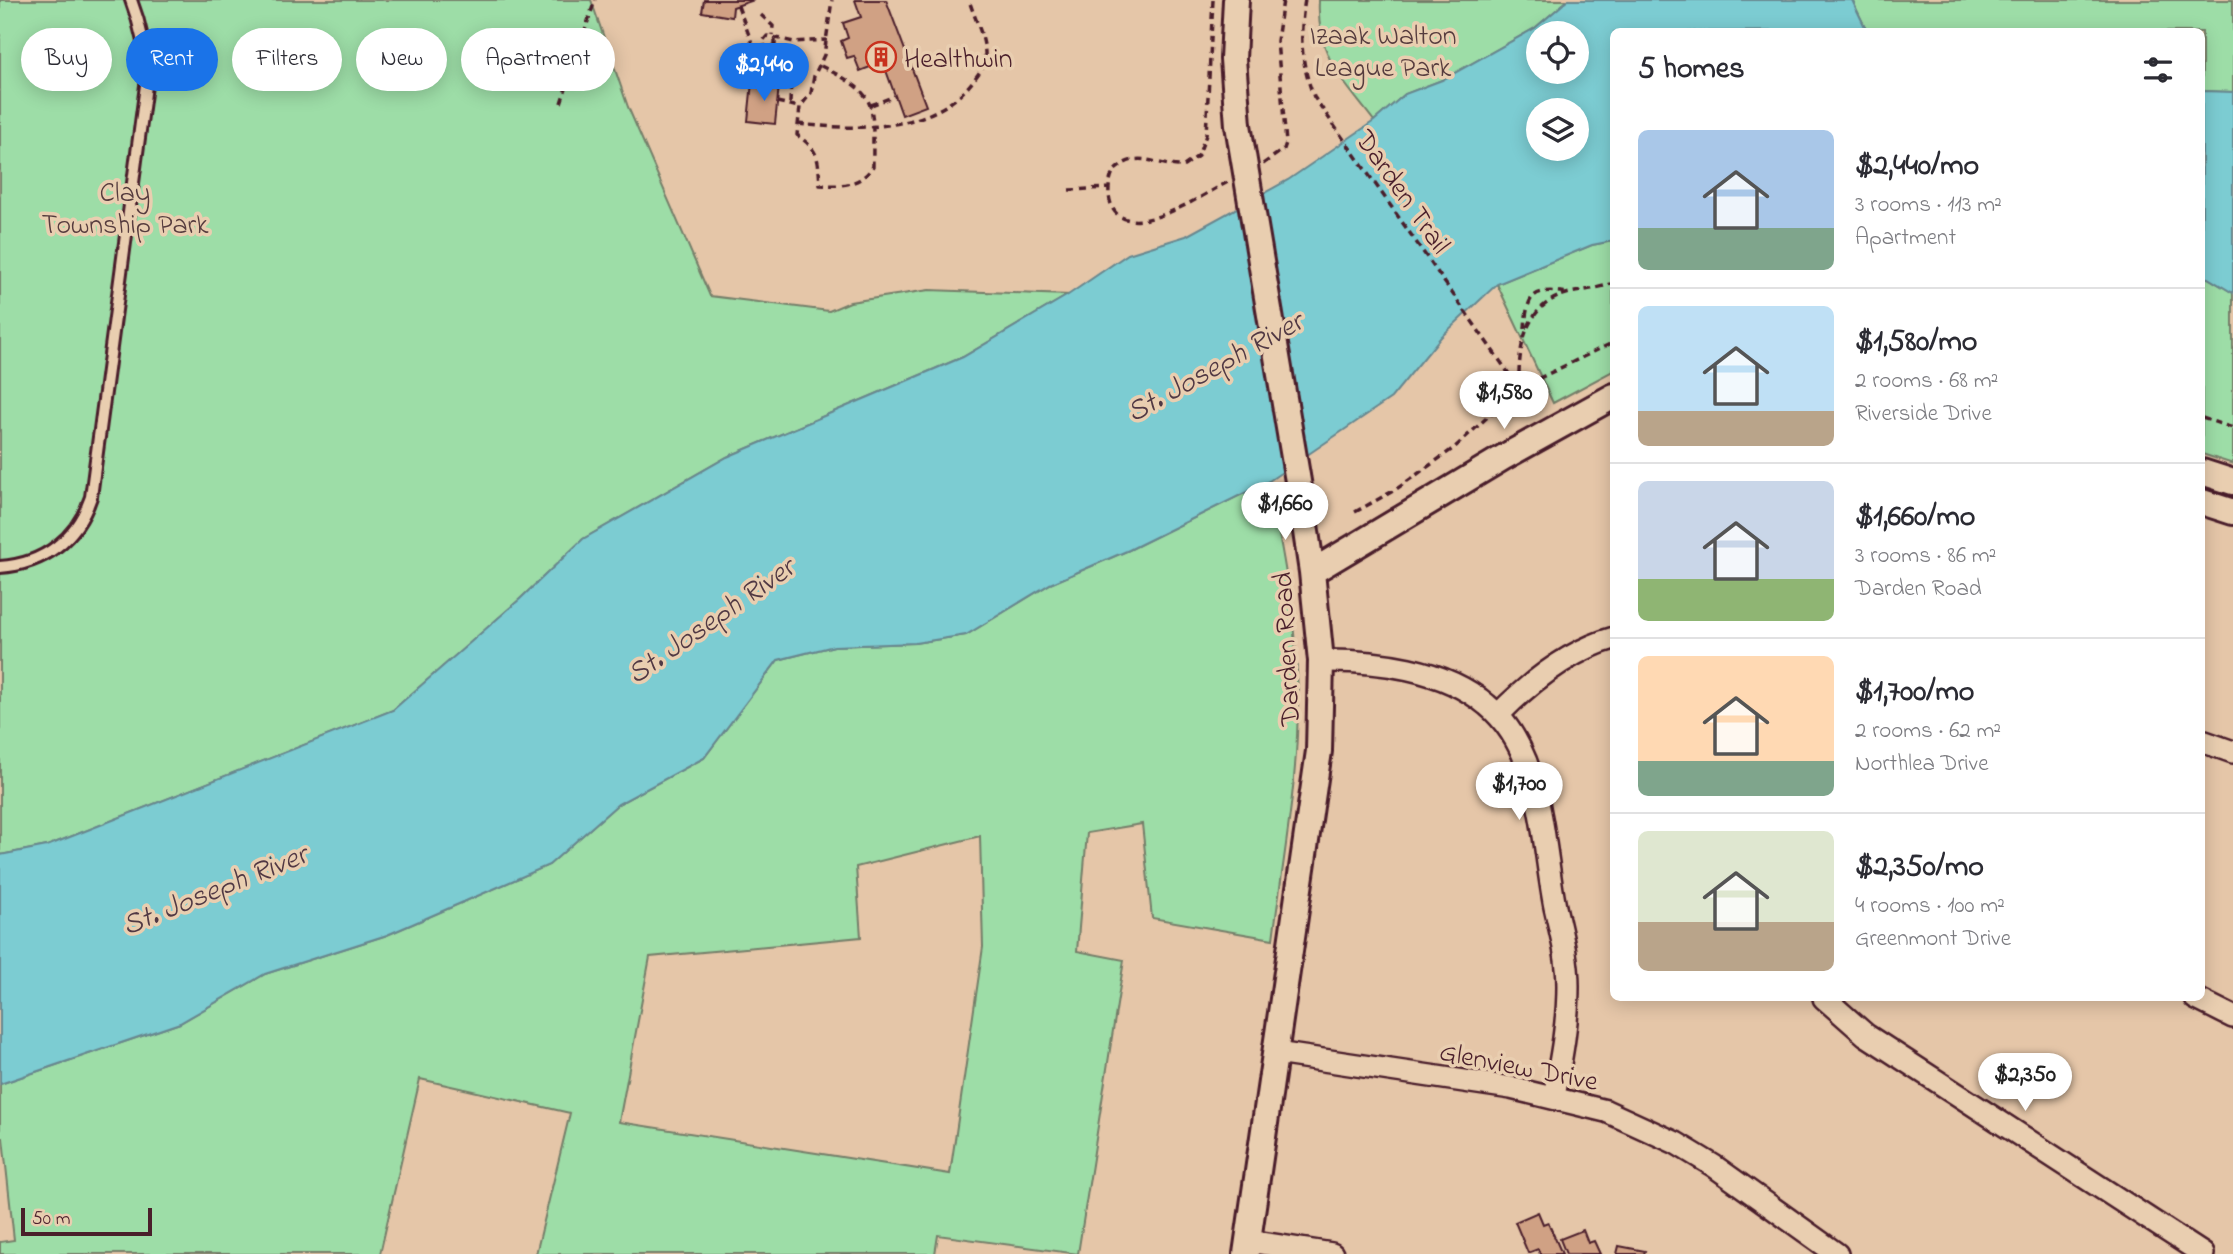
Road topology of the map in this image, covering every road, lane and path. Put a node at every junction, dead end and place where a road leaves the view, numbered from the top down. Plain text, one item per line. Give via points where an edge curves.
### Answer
1 (131, 0) edge
2 (595, 0) edge
3 (832, 0) edge
4 (969, 0) edge
5 (1213, 0) edge
6 (1236, 0) edge
7 (1283, 0) edge
8 (1305, 0) edge
9 (738, 6) dead end
10 (761, 15) dead end
11 (774, 38) junction
12 (827, 40) junction
13 (765, 47) junction
14 (755, 51) junction
15 (821, 66) junction
16 (781, 73) junction
17 (791, 76) junction
18 (895, 96) dead end
19 (777, 102) dead end
20 (561, 103) dead end
21 (790, 103) junction
22 (872, 105) junction
23 (800, 107) junction
24 (797, 124) junction
25 (873, 127) junction
26 (1262, 165) dead end
27 (1232, 180) dead end
28 (1109, 188) junction
29 (1069, 190) dead end
30 (1610, 285) edge
31 (1570, 293) junction
32 (1525, 331) junction
33 (1610, 344) edge
34 (1519, 388) junction
35 (1610, 398) edge
36 (2205, 419) edge
37 (2233, 428) edge
38 (2205, 473) edge
39 (2233, 482) edge
40 (2205, 503) edge
41 (1355, 512) dead end
42 (2233, 512) edge
43 (0, 567) edge
44 (1312, 572) junction
45 (1610, 640) edge
46 (1321, 661) junction
47 (1498, 715) junction
48 (2205, 742) edge
49 (2233, 752) edge
50 (1827, 1001) edge
51 (2201, 1001) edge
52 (2233, 1017) edge
53 (1276, 1053) junction
54 (1554, 1096) junction
55 (1247, 1247) edge
56 (1332, 1254) edge
57 (1837, 1254) edge
58 (2203, 1254) edge

1 - 43 lane via 146,50 147,78 91,497 76,529 62,544 31,561
2 - 20 path
3 - 12 path
4 - 25 path via 985,57 975,78 948,107
5 - 28 path via 1207,124 1198,156 1184,166 1128,160 1113,172
6 - 44 street, Darden Road, bridge via 1233,59 1238,125
7 - 26 path via 1277,41 1286,142 1279,154
8 - 34 path, Darden Trail via 1300,40 1314,97
9 - 14 path
10 - 11 path via 773,26
11 - 12 path
11 - 13 path via 775,45
11 - 13 path via 767,36
12 - 15 path
13 - 14 path
14 - 16 path via 748,61 752,67 768,78
15 - 22 path via 852,82
15 - 23 path
16 - 17 path
16 - 17 path via 786,64 792,66
17 - 21 path
18 - 22 path
19 - 21 path
21 - 23 path
22 - 25 path
23 - 24 path
24 - 25 path
24 - 25 path via 797,135 812,145 817,155 820,185 840,186 854,183 873,166
27 - 28 path via 1142,221 1116,213
28 - 29 path
30 - 31 path
31 - 32 path via 1542,305
31 - 32 path via 1549,290 1533,295 1526,310
32 - 34 path
33 - 34 path
34 - 41 path via 1454,448
35 - 44 street
36 - 37 path
38 - 39 street
40 - 42 street
44 - 46 street, Darden Road
45 - 47 street via 1541,675
46 - 47 street via 1361,662 1425,674 1464,689
46 - 53 street, Darden Road via 1319,751
47 - 54 street via 1512,735 1533,785 1564,943 1567,1022
48 - 49 street
50 - 58 street via 1866,1035
51 - 52 street
53 - 54 street, Glenview Drive
53 - 55 street, Darden Road
54 - 57 street, Glenview Drive via 1606,1111 1676,1143
55 - 56 street

